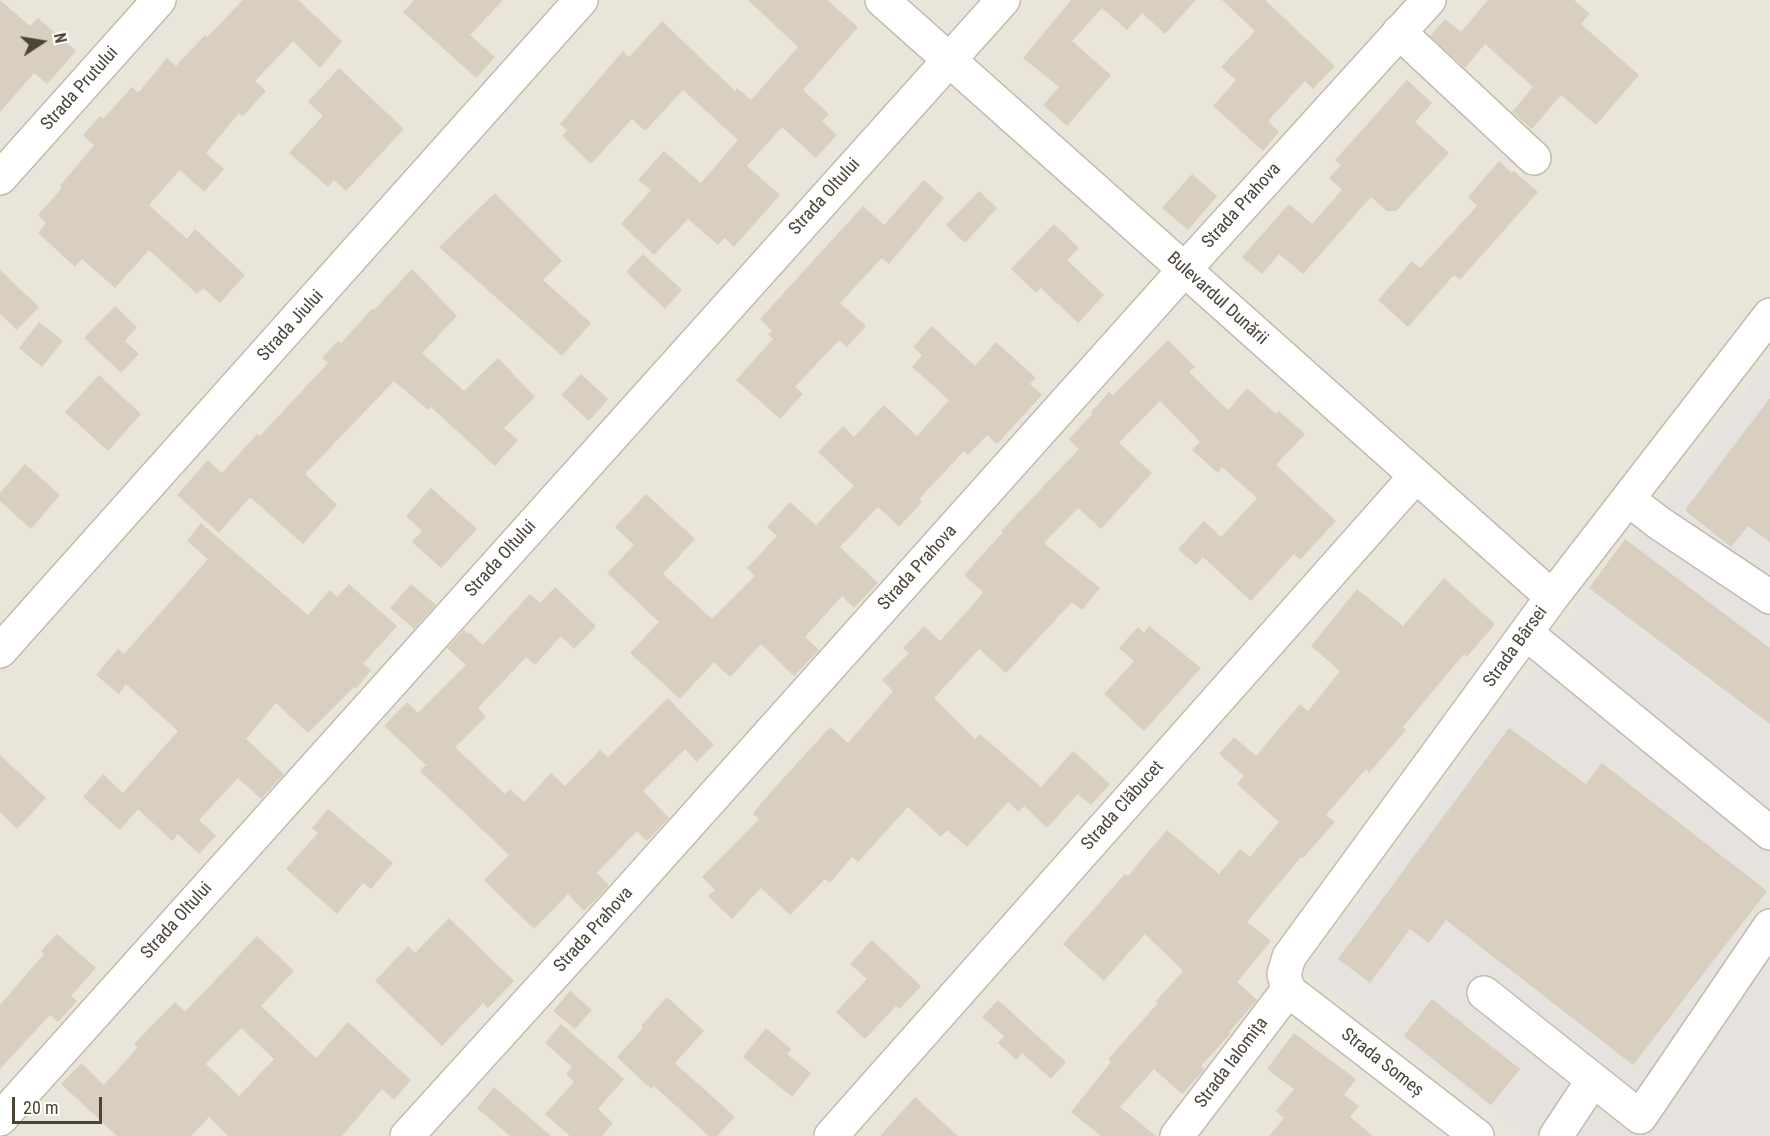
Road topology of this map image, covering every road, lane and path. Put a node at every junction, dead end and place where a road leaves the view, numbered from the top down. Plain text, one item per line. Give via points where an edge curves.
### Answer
1 (159, 0) edge
2 (581, 0) edge
3 (882, 0) edge
4 (1003, 0) edge
5 (1429, 0) edge
6 (1399, 32) junction
7 (948, 60) junction
8 (1534, 158) dead end
9 (0, 177) edge
10 (1184, 270) junction
11 (1770, 315) edge
12 (1415, 477) junction
13 (1628, 500) junction
14 (1552, 597) junction
15 (1770, 597) edge
16 (1526, 633) junction
17 (0, 651) edge
18 (1770, 833) edge
19 (1770, 926) edge
20 (1288, 990) junction
21 (1484, 993) dead end
22 (1593, 1080) junction
23 (0, 1119) edge
24 (407, 1136) edge
25 (831, 1136) edge
26 (1177, 1136) edge
27 (1477, 1136) edge
28 (1556, 1136) edge

1 - 9 street, Strada Prutului
2 - 17 street, Strada Jiului
3 - 7 street, Bulevardul Dunării
4 - 7 street, Strada Oltului
5 - 6 street, Strada Prahova
6 - 8 street
6 - 10 street, Strada Prahova
7 - 10 street, Bulevardul Dunării
7 - 23 street, Strada Oltului
10 - 12 street, Bulevardul Dunării
10 - 24 street, Strada Prahova
11 - 13 street, Strada Bârsei
12 - 14 street, Bulevardul Dunării
12 - 25 street, Strada Clăbucet
13 - 14 street, Strada Bârsei
13 - 15 street
14 - 16 street, Strada Bârsei
16 - 18 street
16 - 20 street, Strada Bârsei via 1289,957 1284,974
19 - 22 street via 1640,1117
20 - 26 street, Strada Ialomița
20 - 27 street, Strada Someș
21 - 22 street
22 - 28 street

